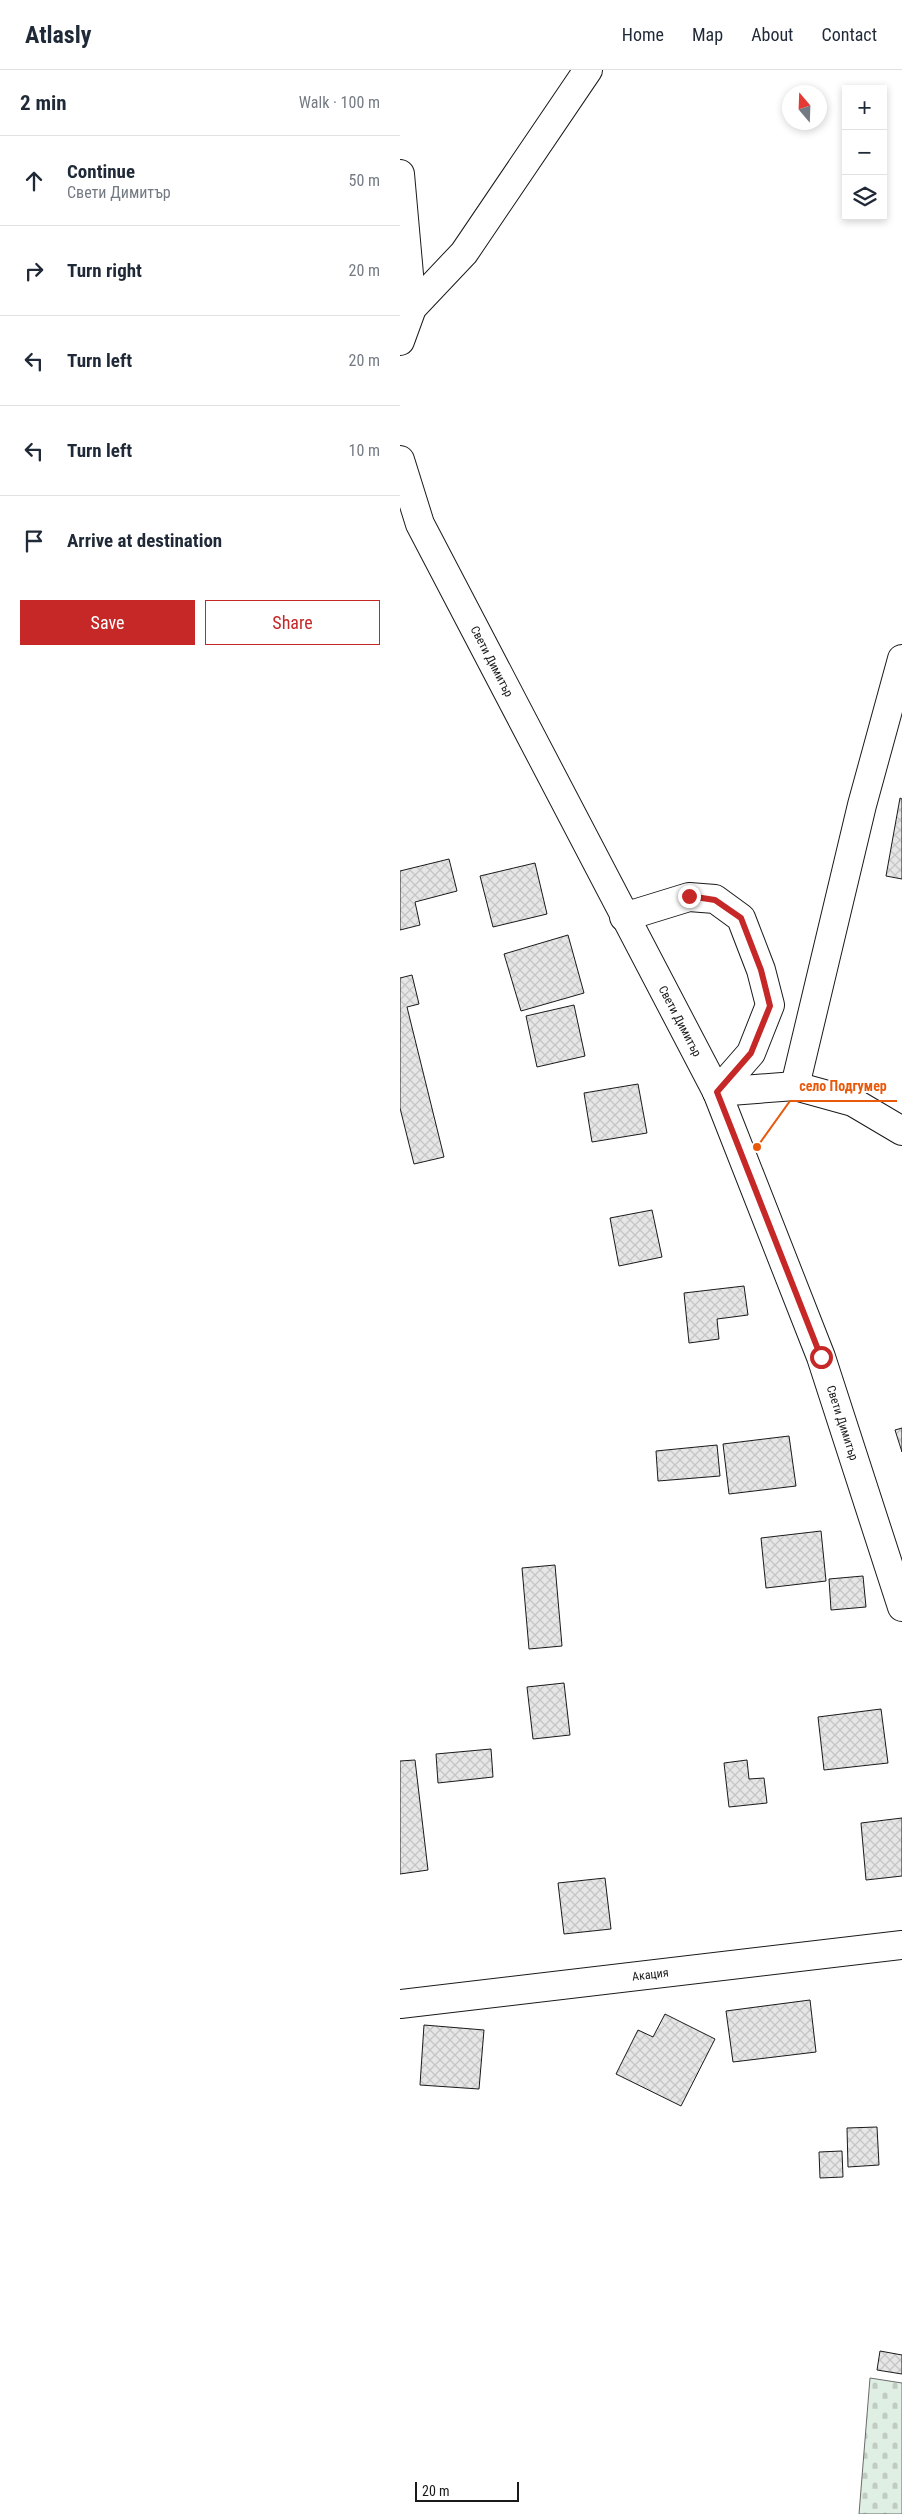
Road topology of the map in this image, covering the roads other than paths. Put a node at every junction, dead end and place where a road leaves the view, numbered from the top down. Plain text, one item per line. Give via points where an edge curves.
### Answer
1 (588, 70) edge
2 (400, 174) edge
3 (412, 308) junction
4 (400, 341) edge
5 (400, 460) edge
6 (902, 659) edge
7 (624, 917) junction
8 (795, 1086) junction
9 (717, 1092) junction
10 (902, 1131) edge
11 (902, 1608) edge
12 (902, 1945) edge
13 (400, 2004) edge

1 - 3 street via 464,253
2 - 3 street
3 - 4 street
5 - 7 street, Свети Димитър via 420,524
6 - 8 street via 862,805
7 - 9 street, Свети Димитър
7 - 9 street via 689,896 715,900 741,918 761,970 770,1006 751,1053
8 - 9 street
8 - 10 street via 853,1102
9 - 11 street, Свети Димитър via 821,1357
12 - 13 street, Акация

